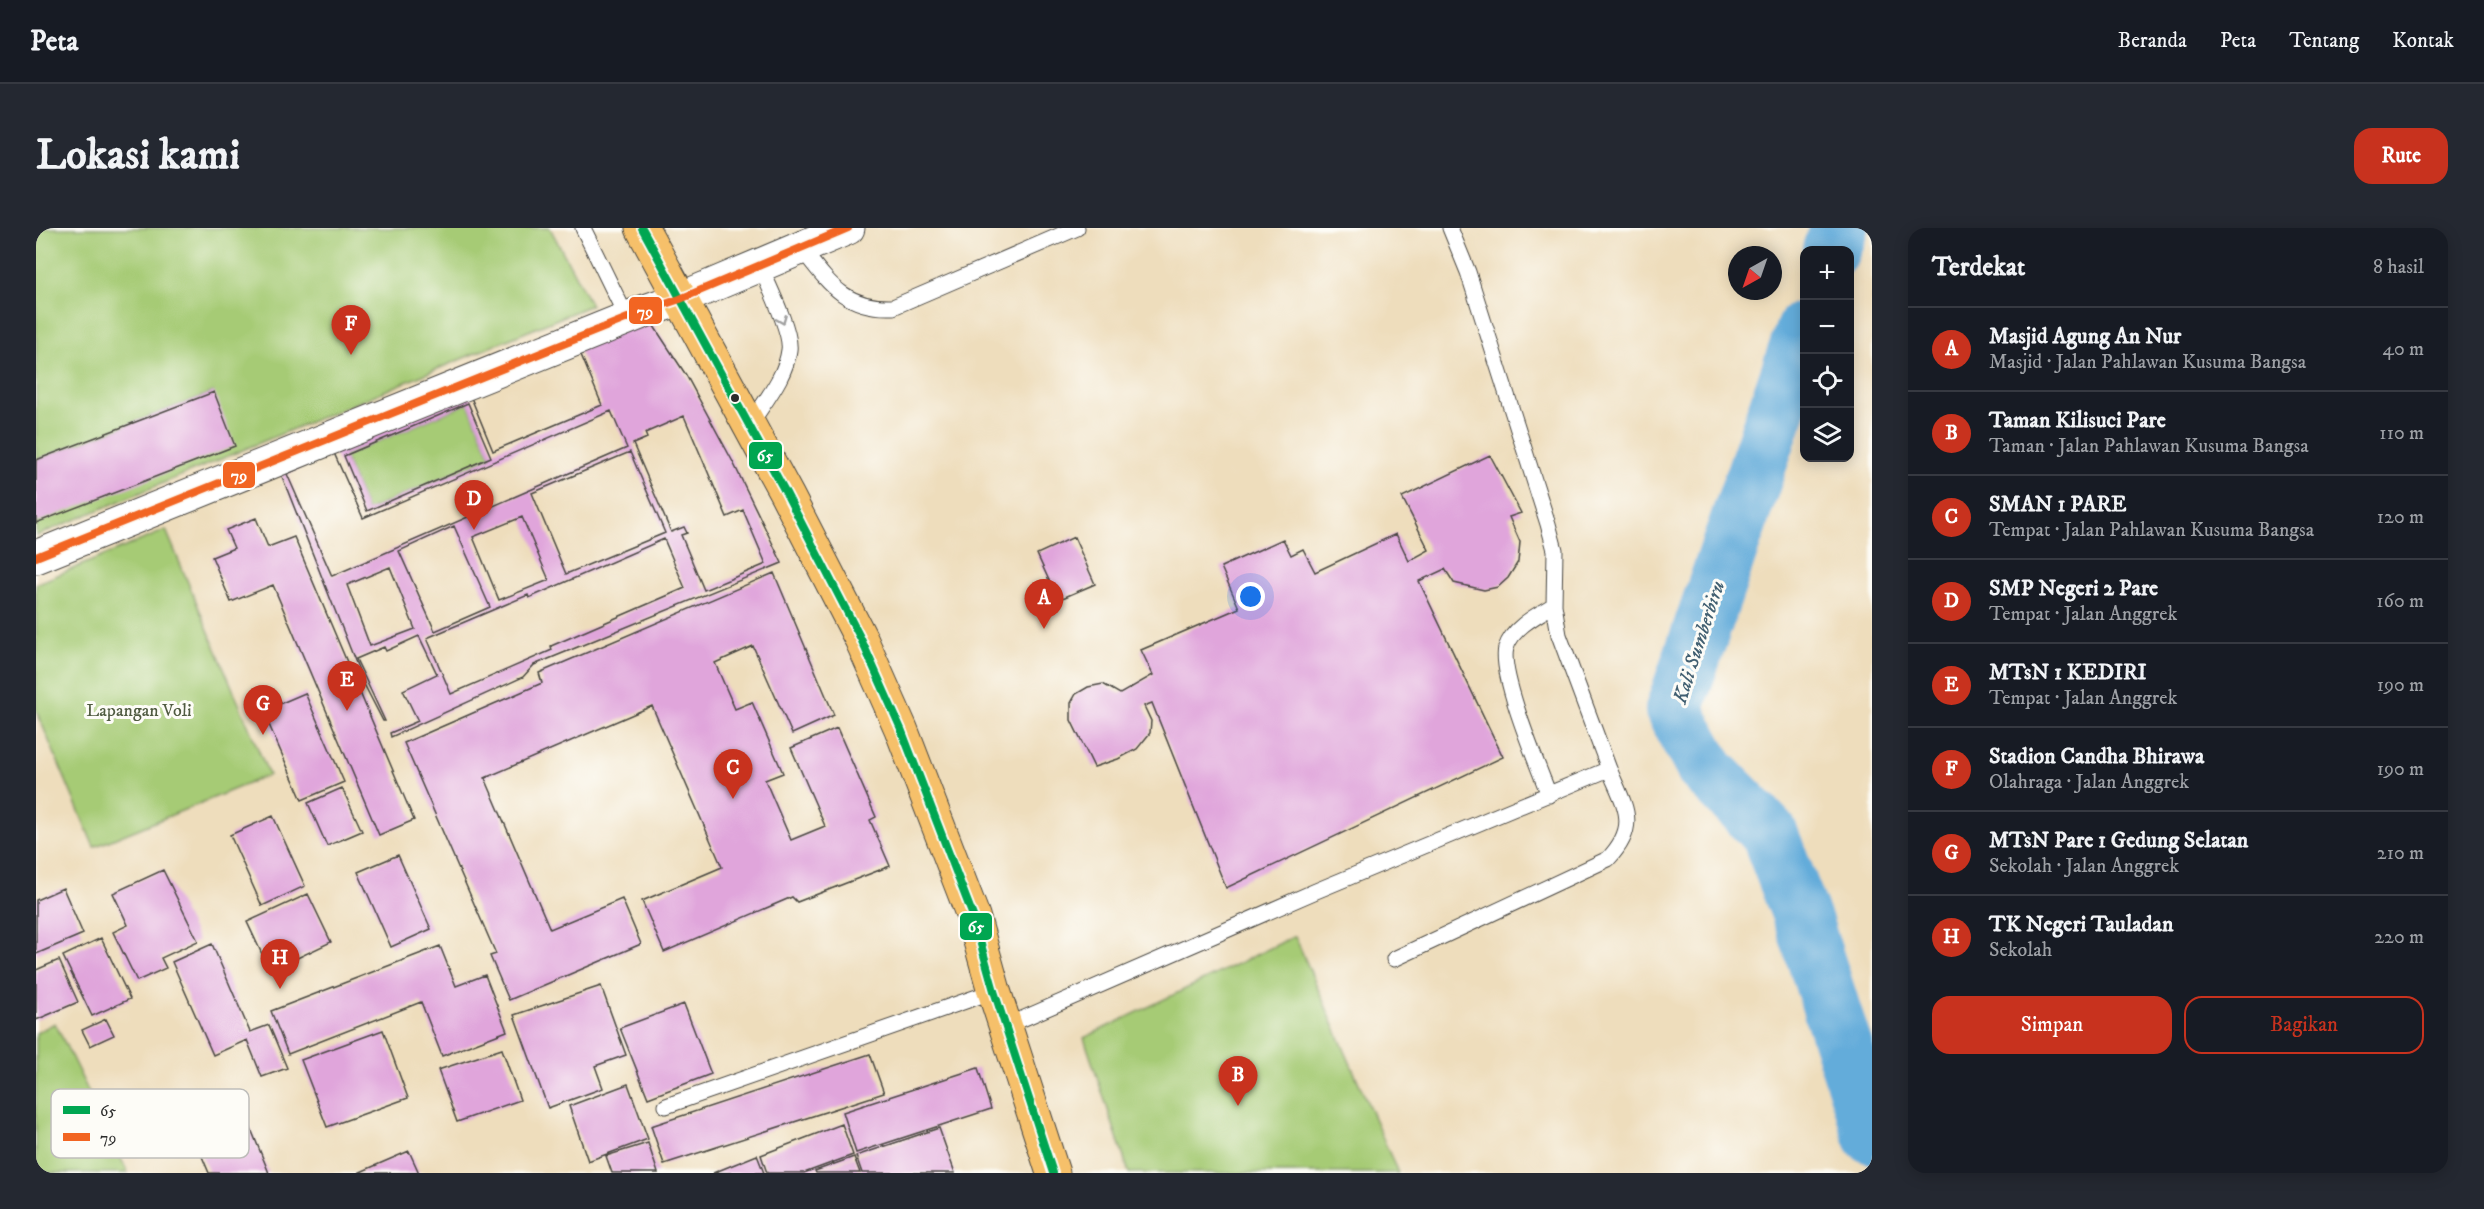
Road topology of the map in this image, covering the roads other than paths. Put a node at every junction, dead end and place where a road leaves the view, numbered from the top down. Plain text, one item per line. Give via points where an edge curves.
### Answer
1 (583, 228) edge
2 (642, 228) edge
3 (848, 228) edge
4 (1077, 228) edge
5 (1450, 228) edge
6 (801, 248) junction
7 (760, 266) junction
8 (680, 299) junction
9 (627, 318) junction
10 (750, 425) junction
11 (36, 557) edge
12 (1554, 605) junction
13 (1609, 769) junction
14 (1549, 795) junction
15 (1394, 959) dead end
16 (994, 991) junction
17 (1006, 1026) junction
18 (666, 1106) dead end
19 (1053, 1173) edge

1 - 9 lane
2 - 8 main road
3 - 6 street
4 - 6 lane via 893,307 874,308 832,288
5 - 12 lane via 1468,272 1548,524 1555,550
6 - 7 street
7 - 8 street
7 -> 10 lane via 790,348 786,364
8 - 9 street
8 - 10 main road
9 - 11 street
10 - 16 main road via 861,639 901,729 973,916
12 - 13 lane via 1559,635
12 - 14 lane via 1517,630 1506,648 1505,673
13 - 14 lane
13 - 15 lane via 1627,819 1622,845 1608,860
14 - 17 lane
16 - 17 main road
16 - 18 lane
17 - 19 main road

